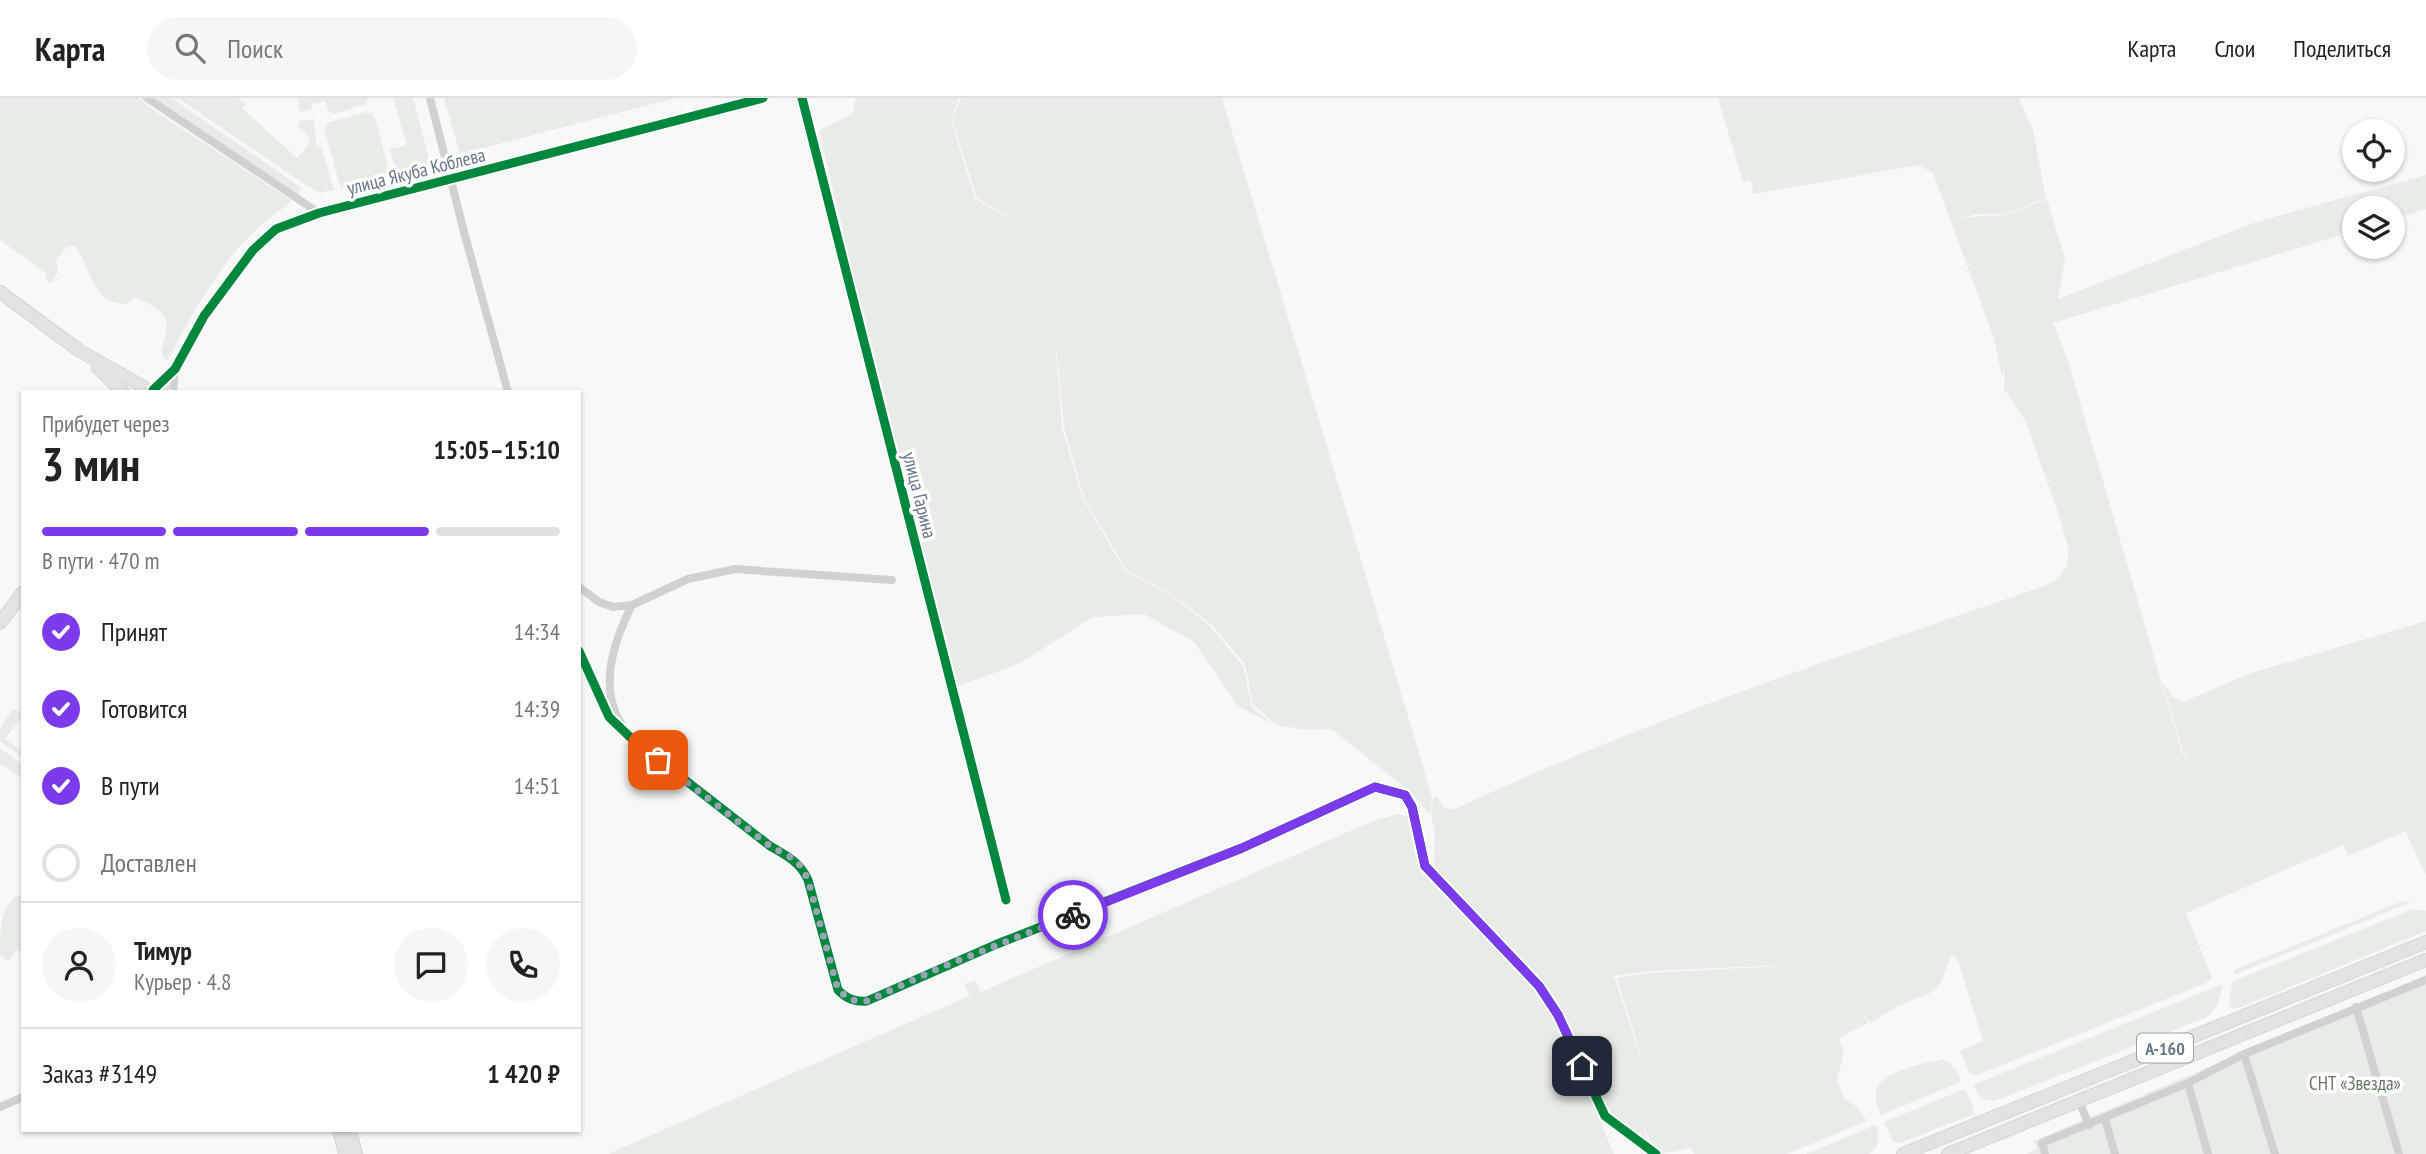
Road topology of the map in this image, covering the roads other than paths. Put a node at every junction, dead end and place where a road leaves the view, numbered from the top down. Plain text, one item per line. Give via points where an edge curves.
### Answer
1 (147, 98) edge
2 (430, 98) edge
3 (763, 98) edge
4 (803, 98) edge
5 (452, 179) junction
6 (319, 213) junction
7 (0, 292) edge
8 (80, 351) junction
9 (175, 369) junction
10 (121, 390) edge
11 (147, 390) edge
12 (150, 390) edge
13 (173, 390) edge
14 (507, 390) edge
15 (892, 580) dead end
16 (581, 588) edge
17 (21, 595) edge
18 (632, 605) junction
19 (0, 623) edge
20 (581, 656) edge
21 (632, 739) junction
22 (1006, 900) dead end
23 (2426, 942) edge
24 (2426, 960) edge
25 (2426, 981) edge
26 (2356, 1007) junction
27 (2244, 1054) junction
28 (2188, 1083) junction
29 (21, 1098) edge
30 (2079, 1101) junction
31 (0, 1107) edge
32 (2105, 1119) junction
33 (2090, 1125) junction
34 (340, 1132) edge
35 (350, 1132) edge
36 (345, 1154) edge
37 (356, 1154) edge
38 (1656, 1154) edge
39 (1903, 1154) edge
40 (1948, 1154) edge
41 (2045, 1154) edge
42 (2115, 1154) edge
43 (2208, 1154) edge
44 (2275, 1154) edge
45 (2399, 1154) edge

1 - 6 street
2 - 5 street
3 - 5 street, улица Якуба Коблева
4 - 22 street, улица Гарина
5 - 6 street, улица Якуба Коблева
5 - 14 street
6 - 9 street, улица Якуба Коблева via 276,229 253,250 210,308
7 - 8 main road
8 - 10 main road
8 - 11 main road
9 - 12 street, улица Якуба Коблева
9 - 13 street, улица Якуба Коблева
15 - 18 street via 735,569 688,579
16 - 18 street via 613,607
17 - 19 main road
18 - 21 street via 611,656 609,683 613,707
20 - 21 street via 609,717
21 - 38 street via 802,867 838,990 858,1002 1242,848 1375,787 1405,795 1425,866 1539,986 1558,1015 1605,1116
23 - 39 main road, А-160
24 - 30 main road, А-160
25 - 26 street
26 - 27 street
26 - 45 street
27 - 28 street
27 - 44 street
28 - 32 street
28 - 43 street
29 - 31 street
30 - 33 street
30 - 40 main road, А-160
32 - 33 street
32 - 42 street
33 - 41 street via 2042,1143
34 - 36 main road
35 - 37 main road

